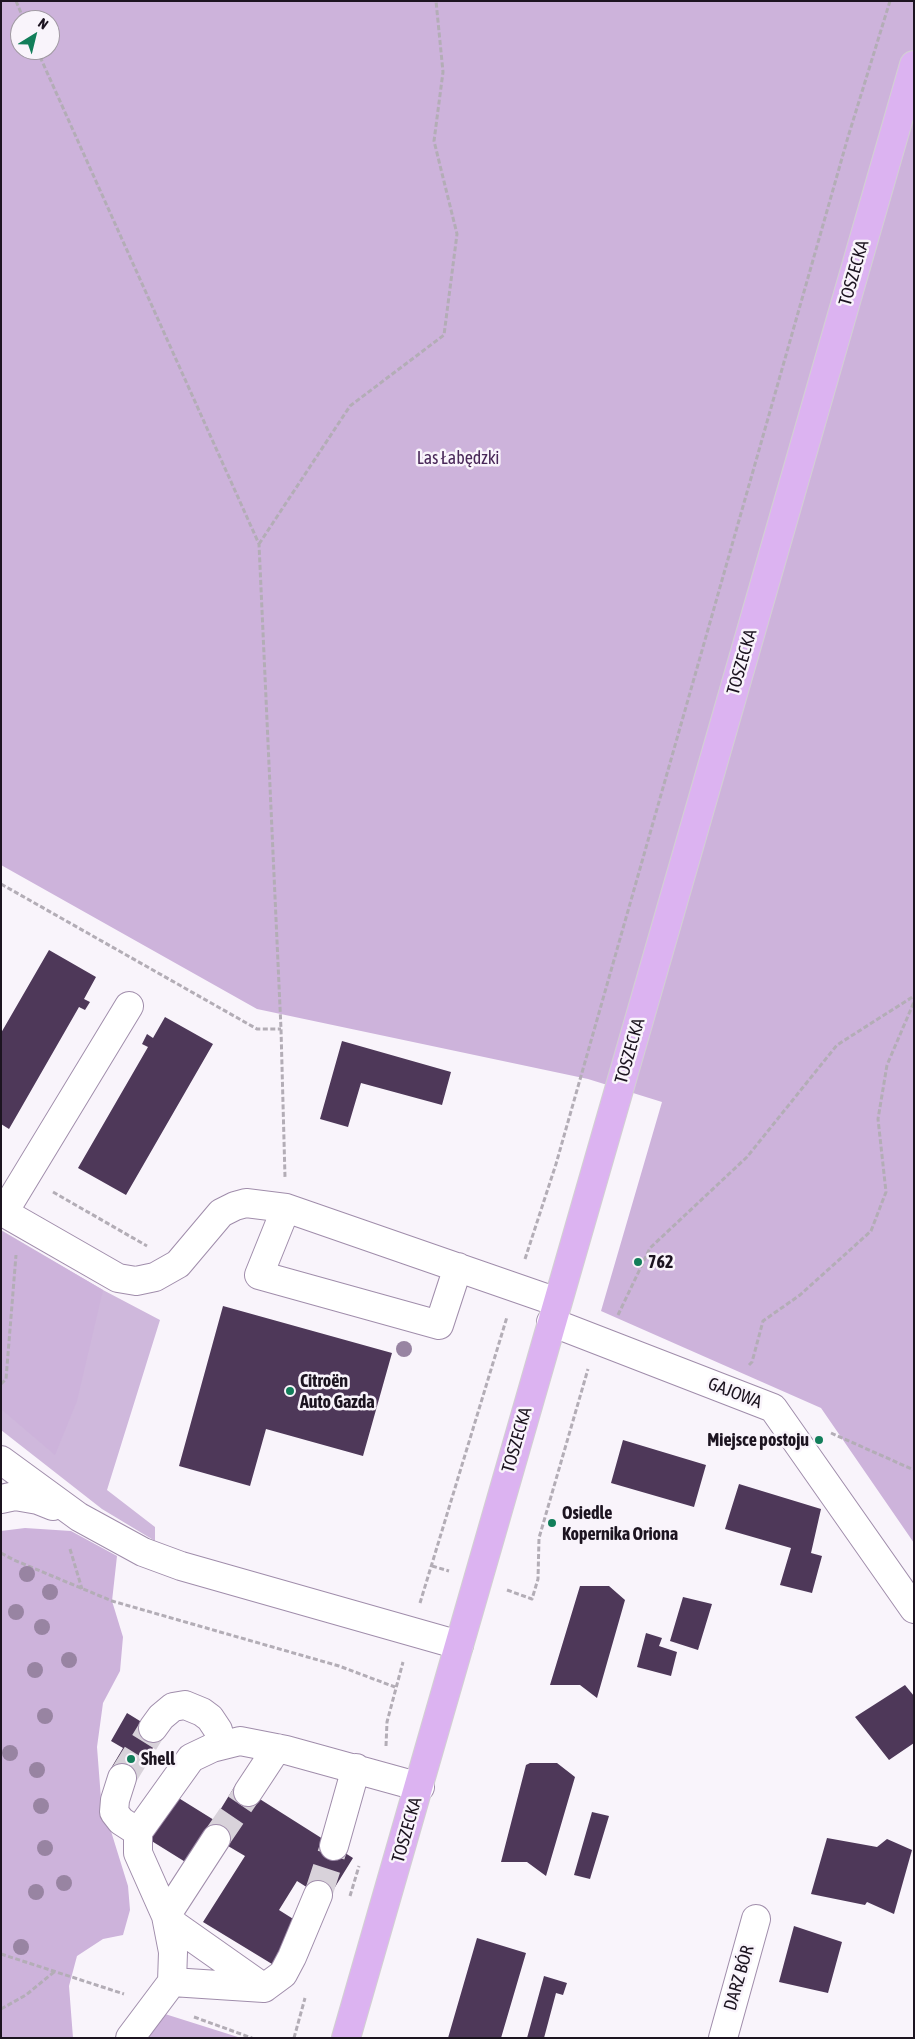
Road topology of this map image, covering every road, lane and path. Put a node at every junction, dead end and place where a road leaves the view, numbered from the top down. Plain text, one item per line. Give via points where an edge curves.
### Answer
1 (436, 1) edge
2 (890, 1) edge
3 (41, 60) edge
4 (914, 65) edge
5 (259, 544) junction
6 (1, 884) edge
7 (914, 996) edge
8 (914, 1002) edge
9 (129, 1006) dead end
10 (281, 1030) junction
11 (25, 1177) junction
12 (286, 1208) junction
13 (8, 1215) edge
14 (178, 1264) junction
15 (458, 1267) junction
16 (516, 1287) junction
17 (554, 1312) junction
18 (601, 1341) junction
19 (1, 1384) edge
20 (725, 1389) junction
21 (830, 1433) dead end
22 (1, 1460) edge
23 (914, 1470) edge
24 (1, 1499) edge
25 (79, 1517) junction
26 (66, 1542) dead end
27 (1, 1552) edge
28 (82, 1589) junction
29 (532, 1599) dead end
30 (914, 1609) edge
31 (412, 1632) junction
32 (459, 1645) junction
33 (154, 1728) tunnel mouth
34 (222, 1745) junction
35 (277, 1748) junction
36 (356, 1768) junction
37 (122, 1778) tunnel mouth
38 (420, 1787) junction
39 (248, 1792) tunnel mouth
40 (138, 1832) junction
41 (216, 1839) tunnel mouth
42 (334, 1846) tunnel mouth
43 (318, 1895) tunnel mouth
44 (166, 1916) junction
45 (756, 1919) dead end
46 (1, 1954) edge
47 (54, 1972) junction
48 (172, 1982) junction
49 (264, 1988) junction
50 (126, 1994) dead end
51 (1, 2008) edge
52 (188, 2015) dead end
53 (130, 2038) edge
54 (252, 2038) edge
55 (346, 2038) edge
56 (723, 2038) edge

1 - 5 path via 443,72 434,141 457,234 444,335 350,406
2 - 16 path via 848,137 556,1164
3 - 5 path
4 - 17 main road, TOSZECKA
5 - 10 path
6 - 10 path via 257,1029
7 - 18 path via 837,1045 747,1157 650,1248
8 - 20 path via 887,1065 878,1120 886,1192 871,1231 800,1295 763,1320 752,1362
9 - 11 street
10 - 12 path
11 - 13 street
11 - 14 path
12 - 14 street, GAJOWA via 246,1203 221,1213
12 - 15 street, GAJOWA
12 - 15 street via 259,1275 439,1325
13 - 14 street via 118,1278 154,1277
13 - 19 path via 6,1379
15 - 16 street, GAJOWA
16 - 17 street, GAJOWA
16 - 31 path
17 - 18 street, GAJOWA
17 - 32 main road, TOSZECKA
18 - 20 street, GAJOWA
18 - 29 path via 539,1538 538,1579
20 - 30 street, GAJOWA via 773,1408
21 - 23 path
22 - 25 street
24 - 25 street via 15,1496 38,1500
25 - 31 street via 144,1552 181,1566
26 - 28 path
27 - 28 path
28 - 31 path via 112,1601 339,1666 395,1687
31 - 32 street
32 - 38 main road, TOSZECKA
33 - 34 street via 173,1706 185,1705 210,1718
34 - 35 street via 240,1741
34 - 40 street via 192,1758
35 - 36 street
35 - 39 street
36 - 38 street
36 - 42 street
37 - 40 street via 114,1812
38 - 55 main road, TOSZECKA
40 - 44 street via 138,1852
41 - 44 street
43 - 49 street via 283,1974
44 - 48 street via 173,1952
44 - 49 street
45 - 56 street, DARZ BÓR
46 - 47 path
47 - 50 path
47 - 51 path via 26,1995
48 - 49 street
48 - 53 street
52 - 54 path

